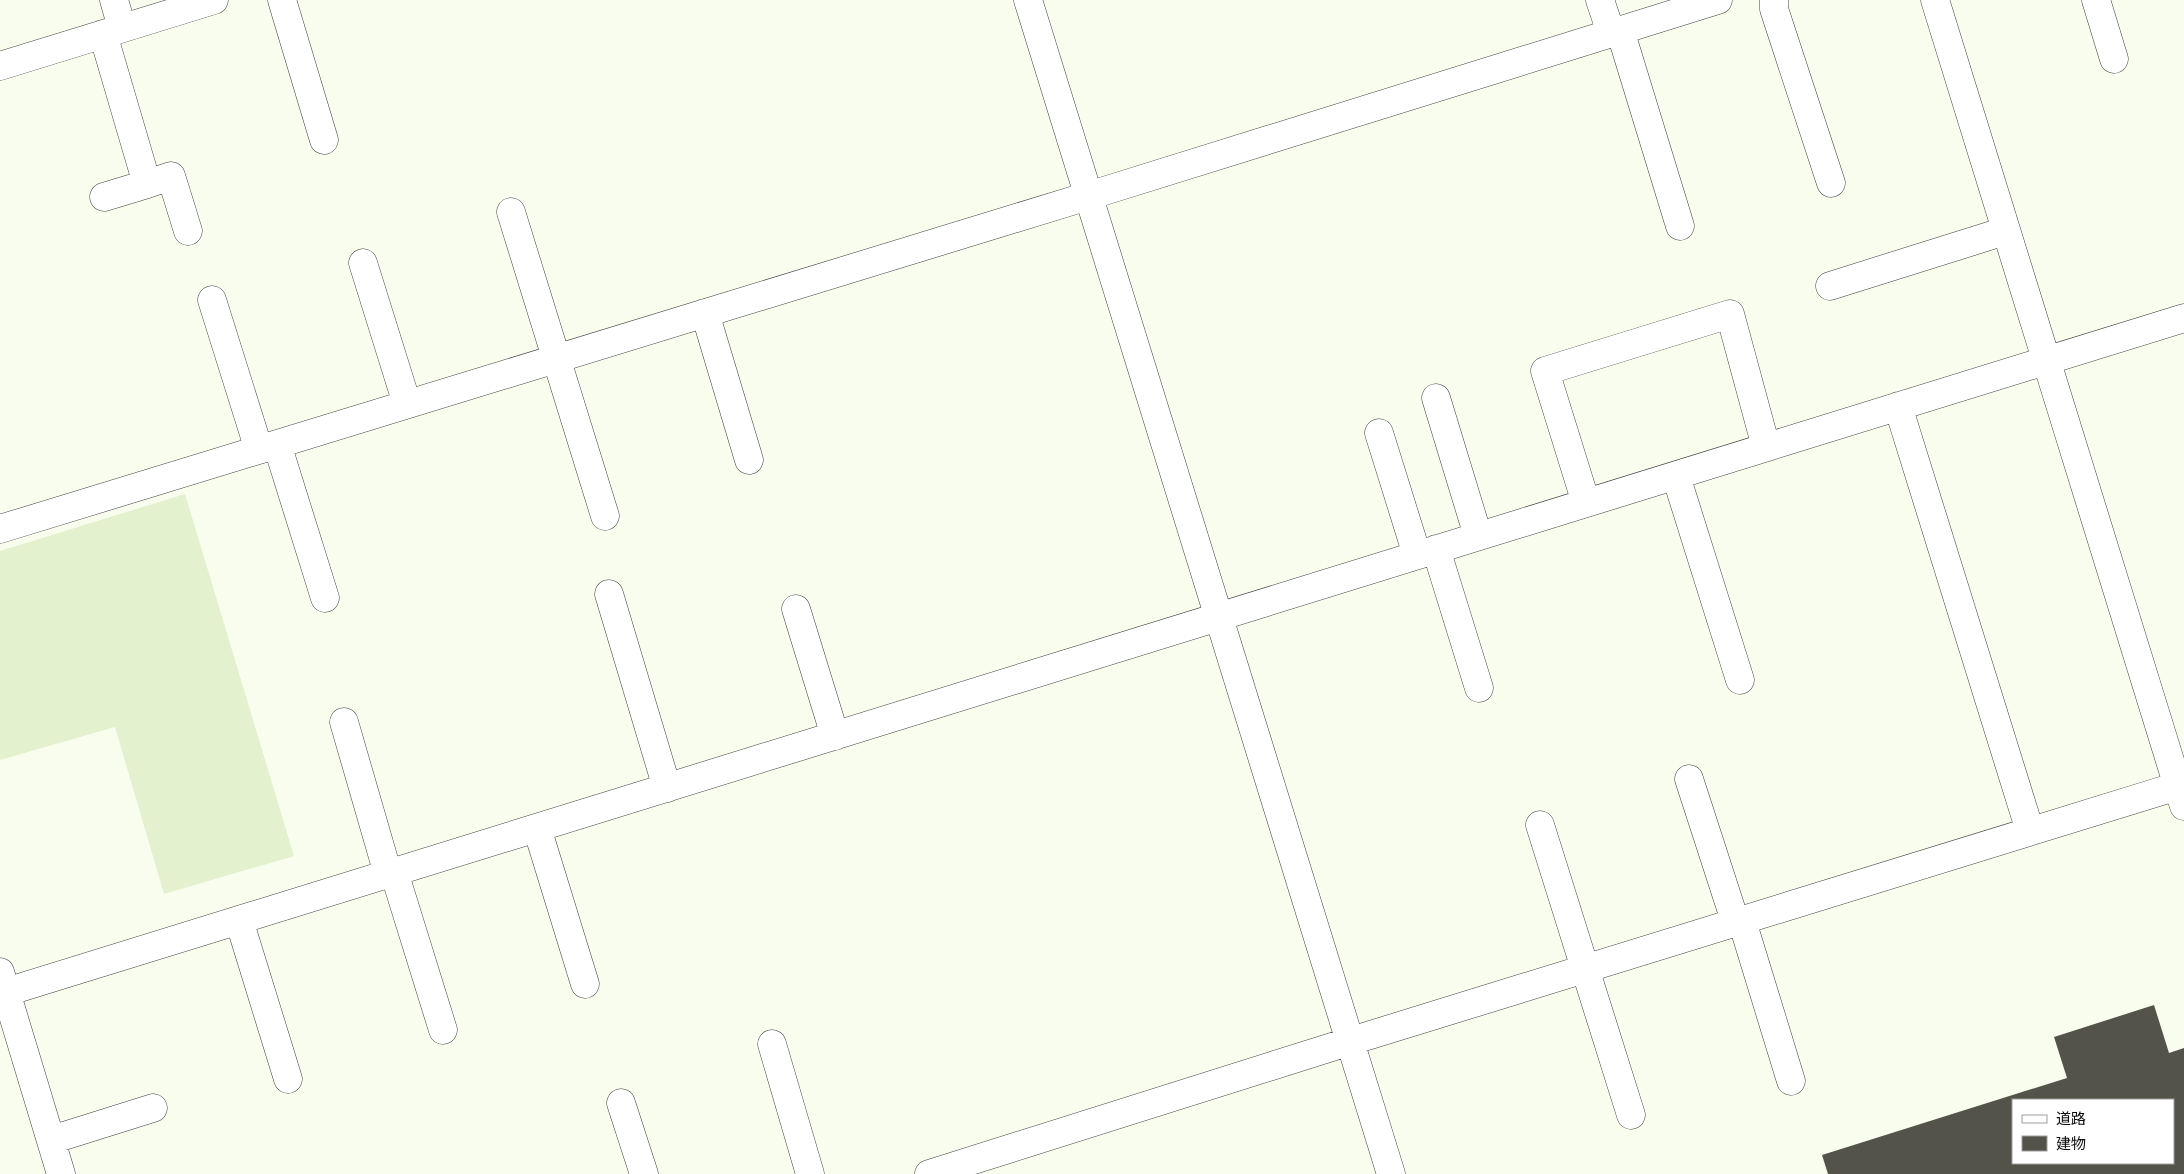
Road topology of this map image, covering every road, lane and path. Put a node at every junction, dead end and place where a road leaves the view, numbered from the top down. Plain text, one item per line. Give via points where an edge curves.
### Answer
1 (114, 0) edge
2 (214, 0) edge
3 (282, 0) edge
4 (1028, 0) edge
5 (1600, 0) edge
6 (1718, 0) edge
7 (1774, 0) edge
8 (1935, 0) edge
9 (2096, 0) edge
10 (112, 31) junction
11 (1615, 32) junction
12 (2114, 59) dead end
13 (0, 66) edge
14 (324, 140) dead end
15 (1831, 183) dead end
16 (147, 184) junction
17 (1088, 196) junction
18 (104, 197) dead end
19 (511, 212) dead end
20 (1680, 226) dead end
21 (188, 231) dead end
22 (2005, 232) junction
23 (363, 263) dead end
24 (1830, 286) dead end
25 (212, 300) dead end
26 (705, 313) junction
27 (2184, 318) edge
28 (557, 358) junction
29 (2046, 361) junction
30 (1436, 398) dead end
31 (407, 404) junction
32 (1898, 406) junction
33 (1379, 433) dead end
34 (268, 447) junction
35 (1766, 447) junction
36 (749, 460) dead end
37 (1676, 476) junction
38 (1586, 503) junction
39 (605, 516) dead end
40 (0, 529) edge
41 (1478, 536) junction
42 (1426, 552) junction
43 (609, 594) dead end
44 (324, 598) dead end
45 (796, 609) dead end
46 (1218, 617) junction
47 (1740, 680) dead end
48 (1479, 688) dead end
49 (344, 722) dead end
50 (835, 736) junction
51 (1690, 779) dead end
52 (667, 788) junction
53 (2182, 792) edge
54 (1540, 825) dead end
55 (536, 828) junction
56 (2030, 831) junction
57 (391, 873) junction
58 (239, 920) junction
59 (1739, 923) junction
60 (1586, 968) junction
61 (584, 984) dead end
62 (2, 986) edge
63 (443, 1030) dead end
64 (1351, 1042) junction
65 (772, 1044) dead end
66 (288, 1079) dead end
67 (1791, 1081) dead end
68 (621, 1104) dead end
69 (153, 1108) dead end
70 (1631, 1115) dead end
71 (51, 1140) junction
72 (61, 1174) edge
73 (644, 1174) edge
74 (810, 1174) edge
75 (929, 1174) edge
76 (1391, 1174) edge

1 - 10 street
2 - 10 street
3 - 14 street
4 - 17 street
5 - 11 street
6 - 11 street
7 - 15 street via 1774,9
8 - 22 street
9 - 12 street
10 - 13 street
10 - 16 street
11 - 17 street
11 - 20 street
16 - 18 street
16 - 21 street via 172,176
17 - 26 street
17 - 46 street
19 - 28 street
22 - 24 street
22 - 29 street
23 - 31 street
25 - 34 street
26 - 28 street
26 - 36 street
27 - 29 street
28 - 31 street
28 - 39 street
29 - 32 street
29 - 53 street
30 - 41 street
31 - 34 street
32 - 35 street
32 - 56 street
33 - 42 street
34 - 40 street
34 - 44 street
35 - 37 street
35 - 38 street via 1730,314 1545,371
37 - 38 street
37 - 47 street
38 - 41 street
41 - 42 street
42 - 46 street
42 - 48 street
43 - 52 street
45 - 50 street
46 - 50 street
46 - 64 street
49 - 57 street
50 - 52 street
51 - 59 street
52 - 55 street
53 - 56 street
54 - 60 street
55 - 57 street
55 - 61 street
56 - 59 street
57 - 58 street
57 - 63 street
58 - 62 street
58 - 66 street
59 - 60 street
59 - 67 street
60 - 64 street
60 - 70 street
62 - 71 street
64 - 75 street
64 - 76 street
65 - 74 street
68 - 73 street
69 - 71 street
71 - 72 street

